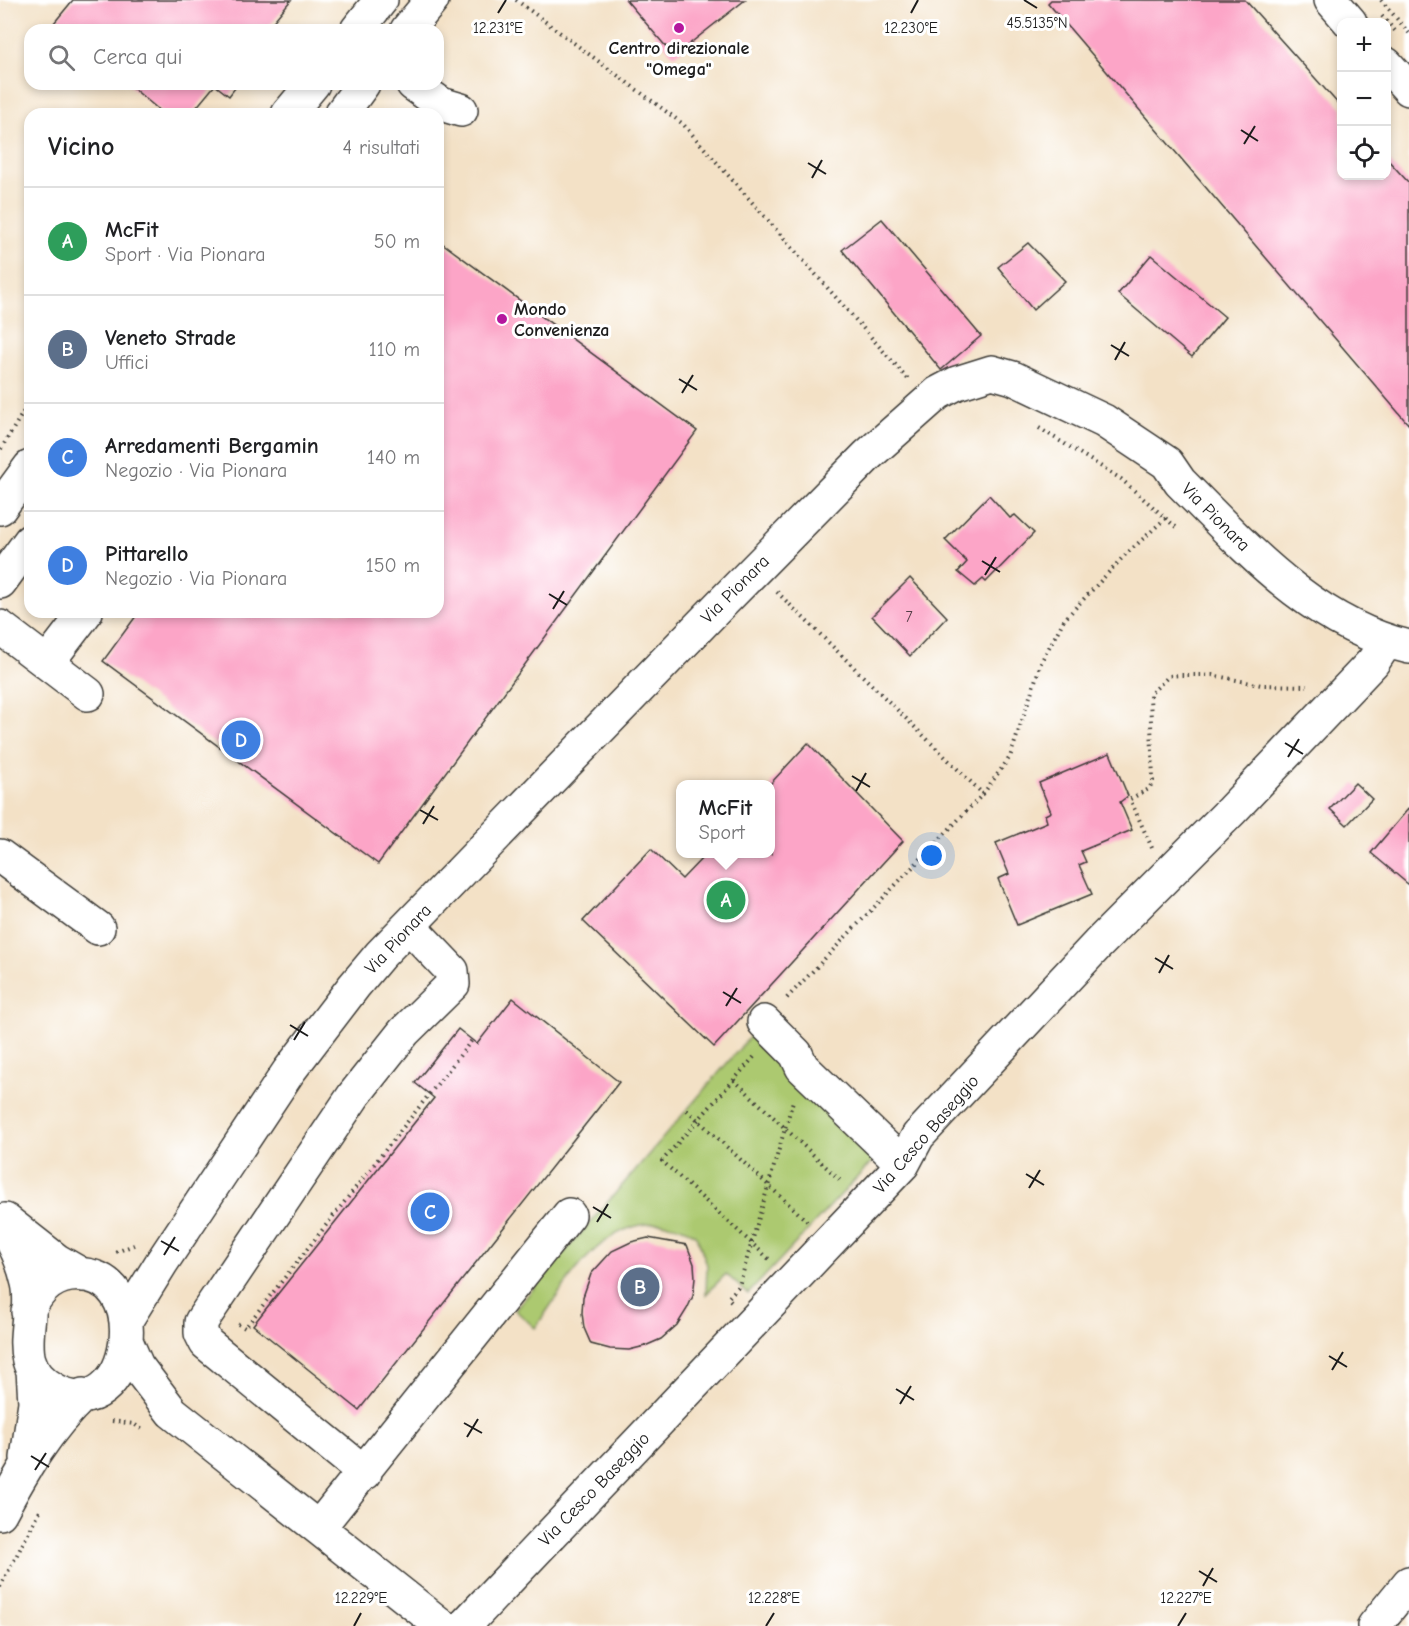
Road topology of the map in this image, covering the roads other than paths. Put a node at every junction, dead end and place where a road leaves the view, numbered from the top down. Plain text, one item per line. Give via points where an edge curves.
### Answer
1 (381, 0) edge
2 (432, 0) edge
3 (1331, 0) edge
4 (1363, 15) edge
5 (362, 24) edge
6 (411, 24) edge
7 (1394, 52) edge
8 (1409, 89) edge
9 (308, 90) edge
10 (359, 90) edge
11 (421, 90) edge
12 (293, 108) edge
13 (345, 108) edge
14 (461, 110) dead end
15 (24, 475) edge
16 (0, 508) edge
17 (24, 549) edge
18 (0, 582) edge
19 (81, 618) edge
20 (0, 627) edge
21 (1398, 645) edge
22 (47, 663) junction
23 (88, 694) dead end
24 (0, 856) edge
25 (409, 926) junction
26 (98, 928) dead end
27 (764, 1022) road end
28 (903, 1164) junction
29 (569, 1215) dead end
30 (0, 1219) edge
31 (183, 1230) junction
32 (88, 1277) junction
33 (28, 1312) junction
34 (126, 1331) junction
35 (33, 1370) junction
36 (90, 1392) junction
37 (162, 1424) junction
38 (26, 1462) junction
39 (365, 1473) junction
40 (0, 1513) edge
41 (319, 1527) junction
42 (1409, 1583) edge
43 (442, 1626) edge
44 (464, 1626) edge
45 (1374, 1626) edge

1 - 5 street
2 - 6 street
3 - 4 street
7 - 8 street
9 - 12 street
10 - 13 street
11 - 14 street via 441,104
15 - 16 street
17 - 18 street
19 - 22 street
20 - 22 street
21 - 25 street, Via Pionara via 1354,627 1281,579 1180,482 1167,463 1104,421 992,372 957,383 929,401 868,455
21 - 28 street, Via Cesco Baseggio via 1373,662 1098,944 918,1136
22 - 23 street
24 - 26 street
25 - 31 street, Via Pionara via 354,986 289,1071
25 - 39 street via 452,971 453,984 405,1032 354,1095 201,1322 206,1343
27 - 28 street via 796,1054 802,1067
28 - 44 street, Via Cesco Baseggio
29 - 39 street
30 - 32 street via 62,1264
30 - 33 street via 13,1240 29,1283
31 - 32 street, Via Pionara via 158,1258 134,1275 108,1281
31 - 34 street, Via Pionara
32 - 33 street via 58,1278 47,1285
32 - 34 street via 104,1284 119,1298
33 - 35 street via 27,1353
34 - 36 street via 124,1360 119,1371
34 - 37 street
35 - 36 street via 58,1391
35 - 38 street via 35,1402
36 - 37 street
36 - 38 street via 47,1434
37 - 41 street
38 - 40 street
39 - 41 street
41 - 43 street
42 - 45 street

